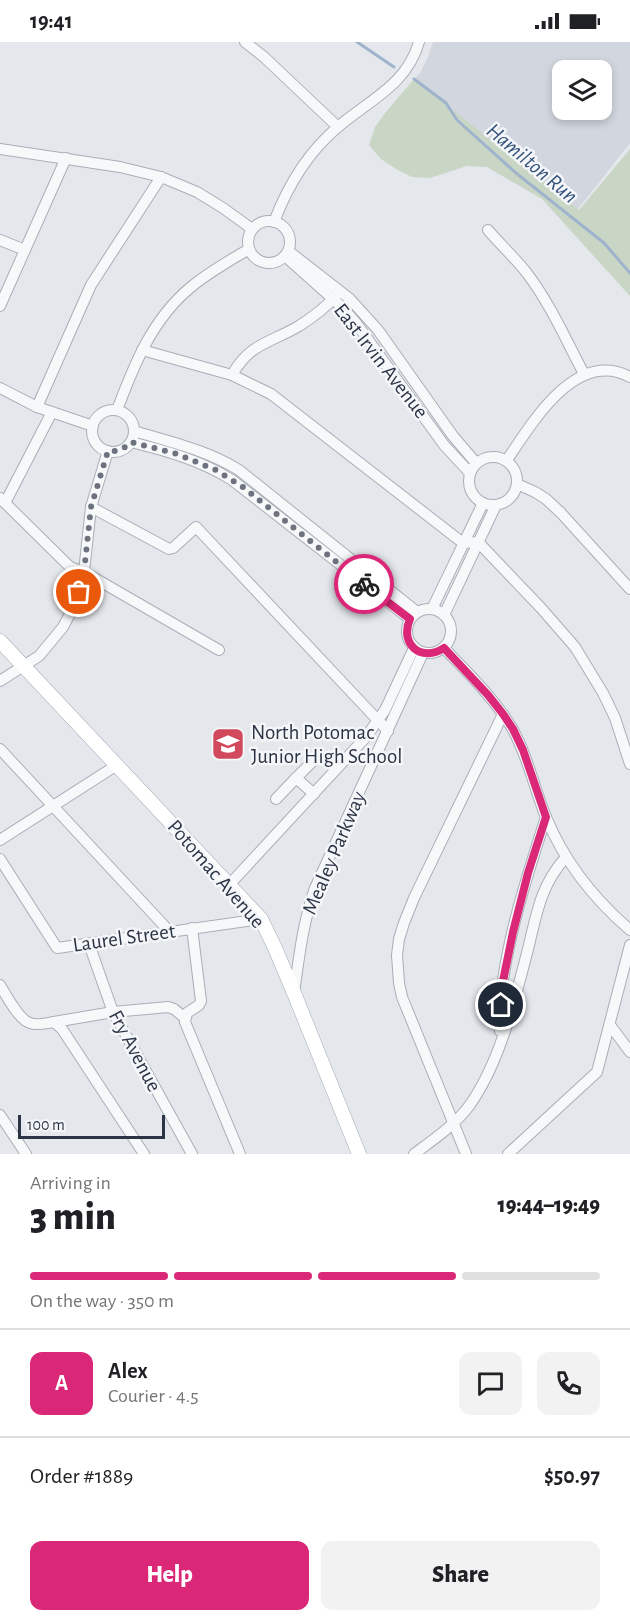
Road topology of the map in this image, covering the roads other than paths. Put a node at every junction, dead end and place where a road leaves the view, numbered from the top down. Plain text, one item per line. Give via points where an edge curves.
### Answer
1 (245, 42) edge
2 (419, 42) edge
3 (338, 127) junction
4 (0, 148) edge
5 (66, 158) junction
6 (161, 177) junction
7 (274, 222) junction
8 (252, 230) junction
9 (488, 230) dead end
10 (0, 240) edge
11 (249, 249) junction
12 (25, 250) junction
13 (286, 254) junction
14 (337, 296) junction
15 (0, 306) edge
16 (142, 350) junction
17 (584, 374) junction
18 (232, 375) junction
19 (630, 377) edge
20 (0, 387) edge
21 (37, 407) junction
22 (117, 410) junction
23 (52, 412) junction
24 (93, 426) junction
25 (133, 436) junction
26 (108, 451) junction
27 (221, 459) junction
28 (507, 460) junction
29 (476, 463) junction
30 (216, 470) junction
31 (470, 473) junction
32 (517, 484) junction
33 (3, 501) edge
34 (483, 503) junction
35 (496, 505) junction
36 (91, 507) junction
37 (478, 542) junction
38 (463, 543) junction
39 (349, 556) junction
40 (341, 566) junction
41 (84, 572) junction
42 (630, 589) edge
43 (432, 609) junction
44 (413, 615) junction
45 (444, 615) junction
46 (0, 641) edge
47 (444, 648) junction
48 (219, 650) dead end
49 (419, 651) junction
50 (23, 666) junction
51 (0, 681) edge
52 (503, 714) junction
53 (378, 721) junction
54 (388, 731) junction
55 (0, 749) edge
56 (312, 762) dead end
57 (630, 764) edge
58 (117, 765) junction
59 (296, 778) junction
60 (314, 794) junction
61 (276, 799) dead end
62 (53, 806) junction
63 (546, 817) junction
64 (0, 840) edge
65 (566, 857) junction
66 (0, 859) edge
67 (229, 885) junction
68 (261, 919) junction
69 (192, 928) junction
70 (630, 930) edge
71 (170, 932) junction
72 (88, 944) junction
73 (630, 945) edge
74 (0, 985) edge
75 (294, 993) junction
76 (113, 1012) junction
77 (185, 1018) junction
78 (54, 1022) junction
79 (610, 1025) junction
80 (500, 1044) junction
81 (630, 1052) edge
82 (0, 1115) edge
83 (453, 1122) junction
84 (26, 1154) edge
85 (144, 1154) edge
86 (192, 1154) edge
87 (240, 1154) edge
88 (358, 1154) edge
89 (414, 1154) edge
90 (466, 1154) edge
91 (508, 1154) edge

1 - 3 street
2 - 3 street via 408,68 393,84
3 - 7 street via 297,173
4 - 5 street
5 - 6 street
5 - 12 street
6 - 8 street via 224,207
6 - 21 street via 91,285
7 - 8 street via 266,221
7 - 13 street via 288,233
8 - 11 street
9 - 17 street via 538,290
10 - 12 street
11 - 13 street via 265,263 279,261
11 - 16 street via 190,288 171,306
12 - 15 street
13 - 14 street, East Irvin Avenue
14 - 18 street via 298,326 249,352
14 - 29 street, East Irvin Avenue via 350,299 378,330
14 - 31 street, East Irvin Avenue via 444,445
16 - 18 street
16 - 22 street
17 - 19 street via 609,370
17 - 28 street via 543,410
18 - 38 street via 289,407
20 - 21 street
21 - 23 street
22 - 24 street via 102,413
22 - 25 street via 132,422
23 - 24 street
23 - 33 street
24 - 26 street via 95,442
25 - 26 street via 125,448
25 - 27 street
25 - 30 street
26 - 36 street
27 - 30 street
27 - 39 street
28 - 29 street via 485,457
28 - 32 street
29 - 31 street
30 - 40 street
31 - 34 street via 470,489
32 - 35 street via 510,498
32 - 42 street via 546,499
33 - 41 street via 70,567
34 - 35 street
34 - 38 street
35 - 37 street
36 - 41 street
36 - 53 street via 169,549 196,527
37 - 38 street
37 - 45 street
37 - 57 street via 575,647 615,718
38 - 43 street
39 - 40 street
39 - 44 street
40 - 44 street
41 - 48 street
41 - 50 street via 63,627 39,656
43 - 44 street
43 - 45 street
44 - 49 street via 406,634
45 - 47 street via 451,631
46 - 50 main road, Potomac Avenue
47 - 49 street via 431,654
47 - 52 street
49 - 53 street, Mealey Parkway
49 - 54 street, Mealey Parkway
50 - 51 street
50 - 58 main road, Potomac Avenue
52 - 63 street via 523,750
52 - 83 street via 414,898 399,939 402,997
53 - 54 street
53 - 60 street, Mealey Parkway
54 - 75 street, Mealey Parkway via 315,888 303,930
55 - 62 street
56 - 59 street
58 - 62 street
58 - 67 main road, Potomac Avenue
59 - 60 street
59 - 61 street
60 - 67 street, Mealey Parkway
62 - 64 street
62 - 71 street
63 - 65 street
63 - 80 street via 509,950 503,981
65 - 70 street via 590,891
65 - 80 street via 546,886 539,905
66 - 72 street, Laurel Street via 57,948
67 - 68 main road, Potomac Avenue
68 - 69 street, Laurel Street
68 - 75 main road, Potomac Avenue
69 - 71 street, Laurel Street
69 - 77 street via 201,1000
71 - 72 street, Laurel Street
72 - 76 street, Fry Avenue
73 - 79 street
74 - 78 street via 26,1022
75 - 88 main road, Potomac Avenue
76 - 77 street via 168,1008
76 - 78 street
76 - 86 street, Fry Avenue
77 - 87 street
78 - 85 street
79 - 81 street
79 - 91 street via 597,1072
80 - 83 street via 479,1090
82 - 84 street
83 - 89 street
83 - 90 street

